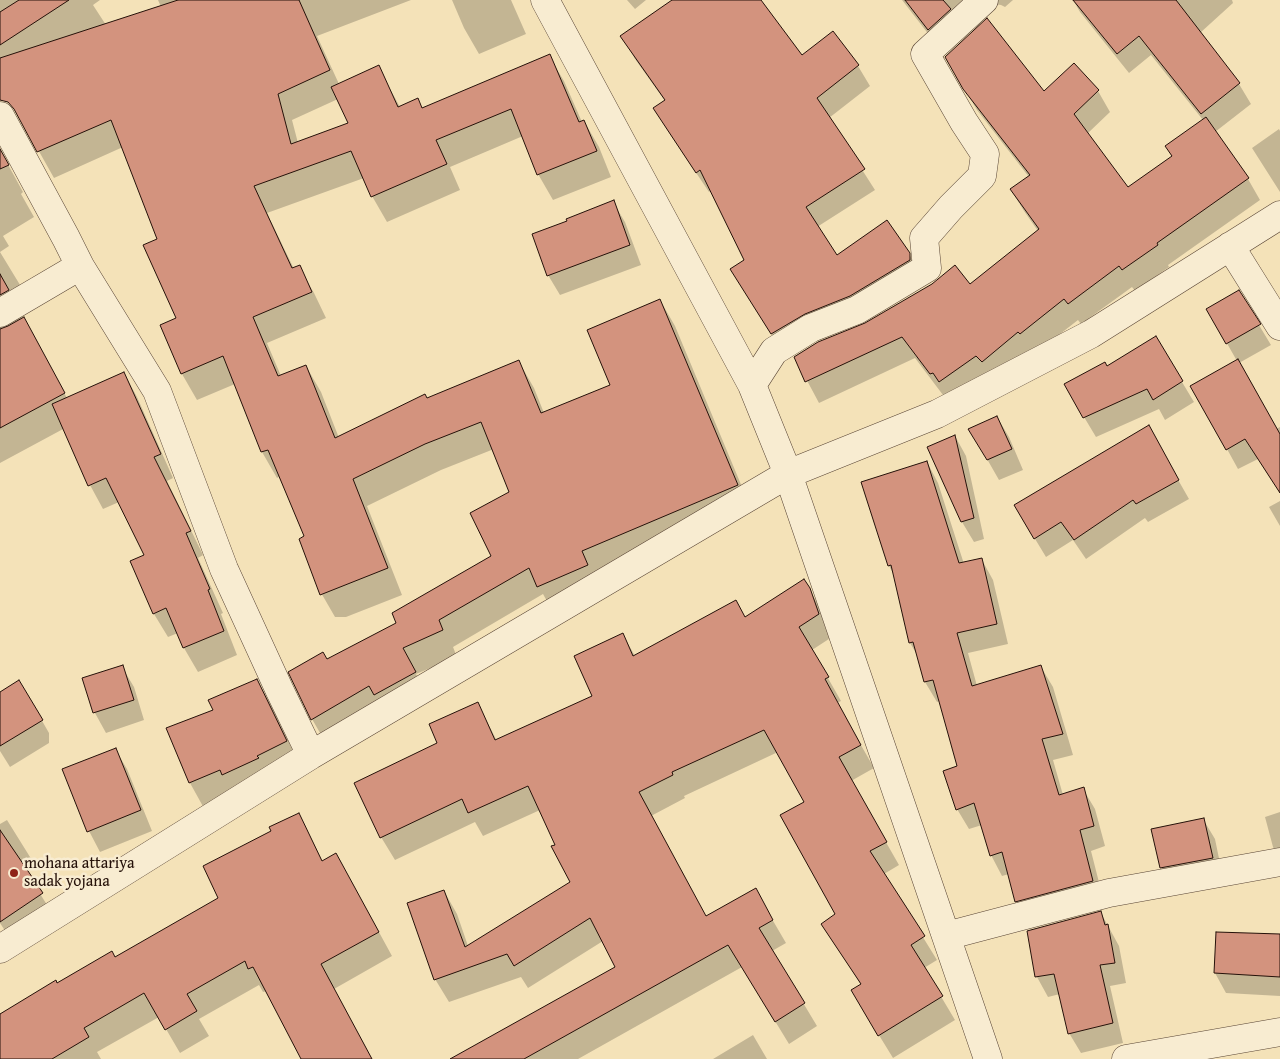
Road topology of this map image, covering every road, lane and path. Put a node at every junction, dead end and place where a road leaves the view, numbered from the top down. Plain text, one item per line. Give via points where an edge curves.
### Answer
1 (545, 0) edge
2 (984, 0) edge
3 (0, 116) edge
4 (1280, 215) edge
5 (1230, 246) junction
6 (80, 266) junction
7 (0, 313) edge
8 (1280, 326) edge
9 (752, 385) junction
10 (788, 474) junction
11 (311, 755) junction
12 (1280, 862) edge
13 (946, 936) junction
14 (0, 949) edge
15 (1280, 1032) edge
16 (988, 1059) edge
17 (1126, 1059) edge

1 - 9 street
2 - 9 street via 925,54 985,154 982,176 924,238 927,268 856,310 811,328 774,351
3 - 6 street
4 - 5 street
5 - 8 street
5 - 10 street via 1091,334 937,414
6 - 7 street
6 - 11 street via 157,391 224,569
9 - 10 street
10 - 11 street
10 - 13 street
11 - 14 street
12 - 13 street via 1109,893
13 - 16 street
15 - 17 street

